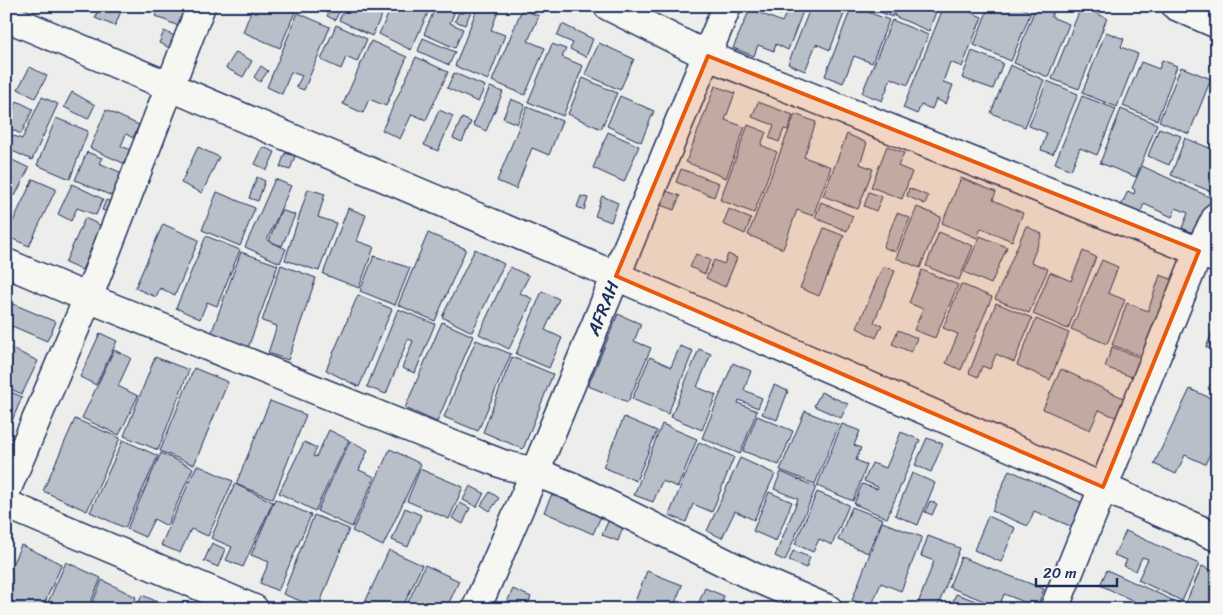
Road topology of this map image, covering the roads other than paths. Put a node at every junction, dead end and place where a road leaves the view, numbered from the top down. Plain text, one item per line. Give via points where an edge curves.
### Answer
1 (202, 6) edge
2 (608, 6) edge
3 (727, 6) edge
4 (1176, 6) edge
5 (6, 17) edge
6 (1217, 24) edge
7 (708, 56) junction
8 (168, 87) junction
9 (1217, 216) edge
10 (1208, 255) edge
11 (6, 263) edge
12 (616, 276) junction
13 (88, 298) junction
14 (535, 472) junction
15 (1103, 487) junction
16 (6, 491) edge
17 (6, 504) edge
18 (1217, 537) edge
19 (254, 609) edge
20 (476, 609) edge
21 (828, 609) edge
22 (1054, 609) edge

1 - 8 street
2 - 7 street
3 - 7 street, AFRAH
4 - 6 street
5 - 8 street
7 - 10 street
7 - 12 street, AFRAH
8 - 12 street
8 - 13 street
9 - 10 street
10 - 15 street
11 - 13 street
12 - 14 street, AFRAH
12 - 15 street
13 - 14 street via 488,459
13 - 16 street
14 - 20 street, AFRAH
14 - 21 street via 574,487 756,578
15 - 18 street
15 - 22 street
17 - 19 street

